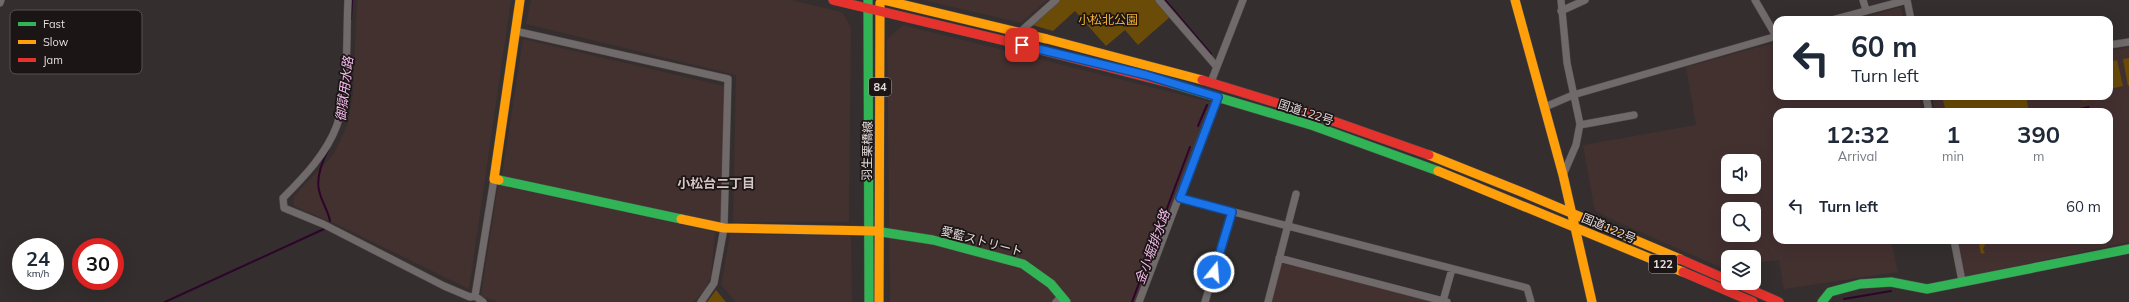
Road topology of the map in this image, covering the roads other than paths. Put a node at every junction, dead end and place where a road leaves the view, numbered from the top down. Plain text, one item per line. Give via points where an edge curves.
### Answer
1 (1, 0) edge
2 (348, 0) edge
3 (520, 0) edge
4 (833, 0) edge
5 (880, 0) edge
6 (884, 0) edge
7 (1056, 0) edge
8 (1159, 0) edge
9 (1243, 0) edge
10 (1515, 0) edge
11 (1561, 0) edge
12 (1585, 0) edge
13 (1755, 0) edge
14 (1863, 0) edge
15 (1907, 0) edge
16 (0, 3) edge
17 (868, 4) edge
18 (880, 10) junction
19 (1866, 10) junction
20 (1561, 11) junction
21 (1846, 16) edge
22 (1910, 16) edge
23 (515, 31) junction
24 (1773, 31) edge
25 (1020, 32) junction
26 (1773, 37) edge
27 (2129, 42) edge
28 (2113, 44) edge
29 (1216, 66) junction
30 (1211, 82) junction
31 (1573, 95) junction
32 (1218, 97) junction
33 (1546, 107) junction
34 (1634, 115) dead end
35 (1580, 125) junction
36 (1563, 175) junction
37 (494, 180) junction
38 (1296, 194) dead end
39 (1180, 198) junction
40 (1232, 212) junction
41 (1572, 213) junction
42 (1287, 226) junction
43 (1574, 226) junction
44 (724, 228) junction
45 (867, 231) junction
46 (878, 231) junction
47 (1955, 244) edge
48 (2129, 249) edge
49 (1279, 258) junction
50 (1452, 269) junction
51 (1721, 277) edge
52 (1962, 281) junction
53 (1752, 290) edge
54 (470, 298) edge
55 (1061, 300) edge
56 (483, 302) edge
57 (701, 302) edge
58 (869, 302) edge
59 (878, 302) edge
60 (1139, 302) edge
61 (1205, 302) edge
62 (1268, 302) edge
63 (1445, 302) edge
64 (1530, 302) edge
65 (1592, 302) edge
66 (1753, 302) edge
67 (1779, 302) edge
68 (1822, 302) edge

1 - 16 street
2 - 54 street via 343,96 337,125 323,153 283,198 284,208 323,224
3 - 23 main road
4 - 17 main road, 国道122号 / 122
5 - 18 main road, 羽生栗橋線 / 84
6 - 25 main road, 国道122号 / 122
7 - 25 street
8 - 29 street
9 - 29 street
10 - 33 main road
11 - 20 street
12 - 20 street
13 - 24 street
14 - 19 street
15 - 19 street
15 - 22 street
17 - 18 main road, 国道122号 / 122
17 - 45 main road, 羽生栗橋線 / 84
18 - 32 main road, 国道122号 / 122 via 1146,75
18 - 46 main road, 羽生栗橋線 / 84
19 - 21 street
20 - 31 street
23 - 37 main road
23 - 44 street via 728,79
25 - 30 main road, 国道122号 / 122
26 - 31 street
27 - 28 street
29 - 30 street
30 - 41 main road, 国道122号 / 122 via 1390,140
31 - 33 street
31 - 35 street
32 - 39 street
32 - 43 main road, 国道122号 / 122 via 1376,148
33 - 36 main road
34 - 35 street
35 - 36 street via 1576,145
36 - 41 main road
37 - 44 main road, 愛藍ストリート
37 - 54 street
38 - 42 street
39 - 40 street
39 - 60 street
40 - 42 street
40 - 61 street
41 - 43 main road
41 - 51 main road, 国道122号 / 122
42 - 49 street
42 - 50 street
43 - 65 main road
43 - 66 main road, 国道122号 / 122
44 - 45 main road, 愛藍ストリート
44 - 57 street via 714,283
45 - 46 main road, 愛藍ストリート
45 - 58 main road, 羽生栗橋線 / 84
46 - 55 main road, 愛藍ストリート via 933,240 1023,264 1051,284
46 - 59 main road, 羽生栗橋線 / 84
47 - 52 street
48 - 52 main road
49 - 62 street
49 - 63 street
50 - 63 street
50 - 64 street via 1527,288
52 - 68 main road via 1918,289 1879,281 1829,292
53 - 67 main road
54 - 56 street

